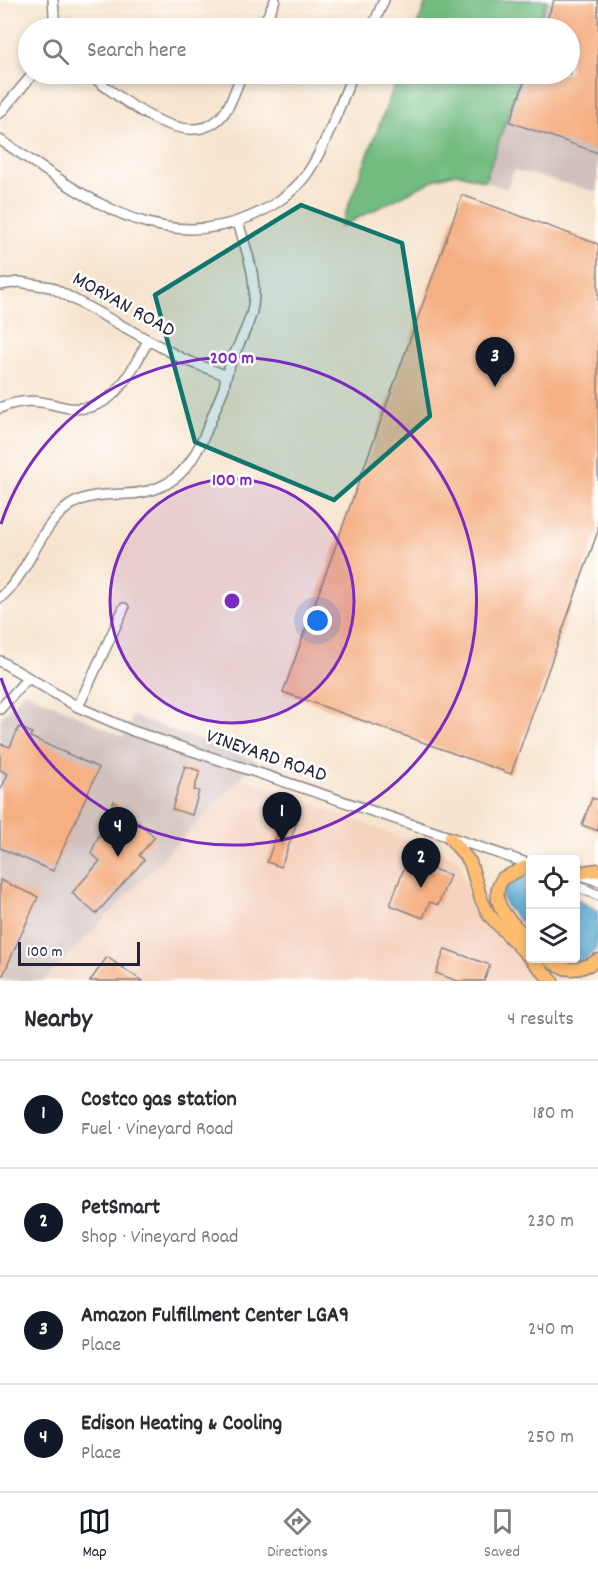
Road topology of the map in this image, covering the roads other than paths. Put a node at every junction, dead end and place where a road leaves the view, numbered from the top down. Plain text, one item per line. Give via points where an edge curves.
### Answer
1 (53, 0) edge
2 (275, 0) edge
3 (384, 0) edge
4 (54, 18) edge
5 (267, 18) edge
6 (376, 18) edge
7 (25, 84) edge
8 (104, 84) edge
9 (238, 84) edge
10 (349, 84) edge
11 (0, 113) edge
12 (0, 140) edge
13 (238, 222) junction
14 (0, 285) edge
15 (148, 341) junction
16 (225, 375) junction
17 (0, 408) edge
18 (0, 598) edge
19 (124, 608) dead end
20 (0, 661) edge
21 (27, 679) junction
22 (78, 707) junction
23 (0, 709) edge
24 (450, 838) junction
25 (526, 863) edge
26 (526, 867) edge
27 (598, 870) edge
28 (580, 872) edge
29 (580, 874) edge
30 (598, 881) edge
31 (580, 888) edge
32 (598, 895) edge
33 (526, 936) edge
34 (598, 960) edge
35 (554, 963) edge
36 (552, 981) edge

1 - 4 street
2 - 5 street
3 - 6 street
7 - 11 street
8 - 9 street via 178,129 206,127 216,122
10 - 13 street via 311,168 282,198 259,214
12 - 13 street via 111,211 135,221 178,230
13 - 16 street via 254,278 255,296 251,317
14 - 15 street, MORYAN ROAD via 19,282 51,287
15 - 16 street, MORYAN ROAD
15 - 17 street via 123,384 105,401 72,409 29,400
16 - 18 street via 224,388 196,449 177,478 147,493 99,495 71,504 53,521 19,580
19 - 22 street
20 - 21 street, VINEYARD ROAD
21 - 22 street, VINEYARD ROAD
21 - 23 street
22 - 24 street, VINEYARD ROAD via 133,731
24 - 25 street, VINEYARD ROAD
24 - 36 main road via 470,862 489,915
26 - 33 main road via 503,878 496,897 501,909
27 - 28 main road
29 - 30 street
31 - 32 street
34 - 35 main road via 571,970

